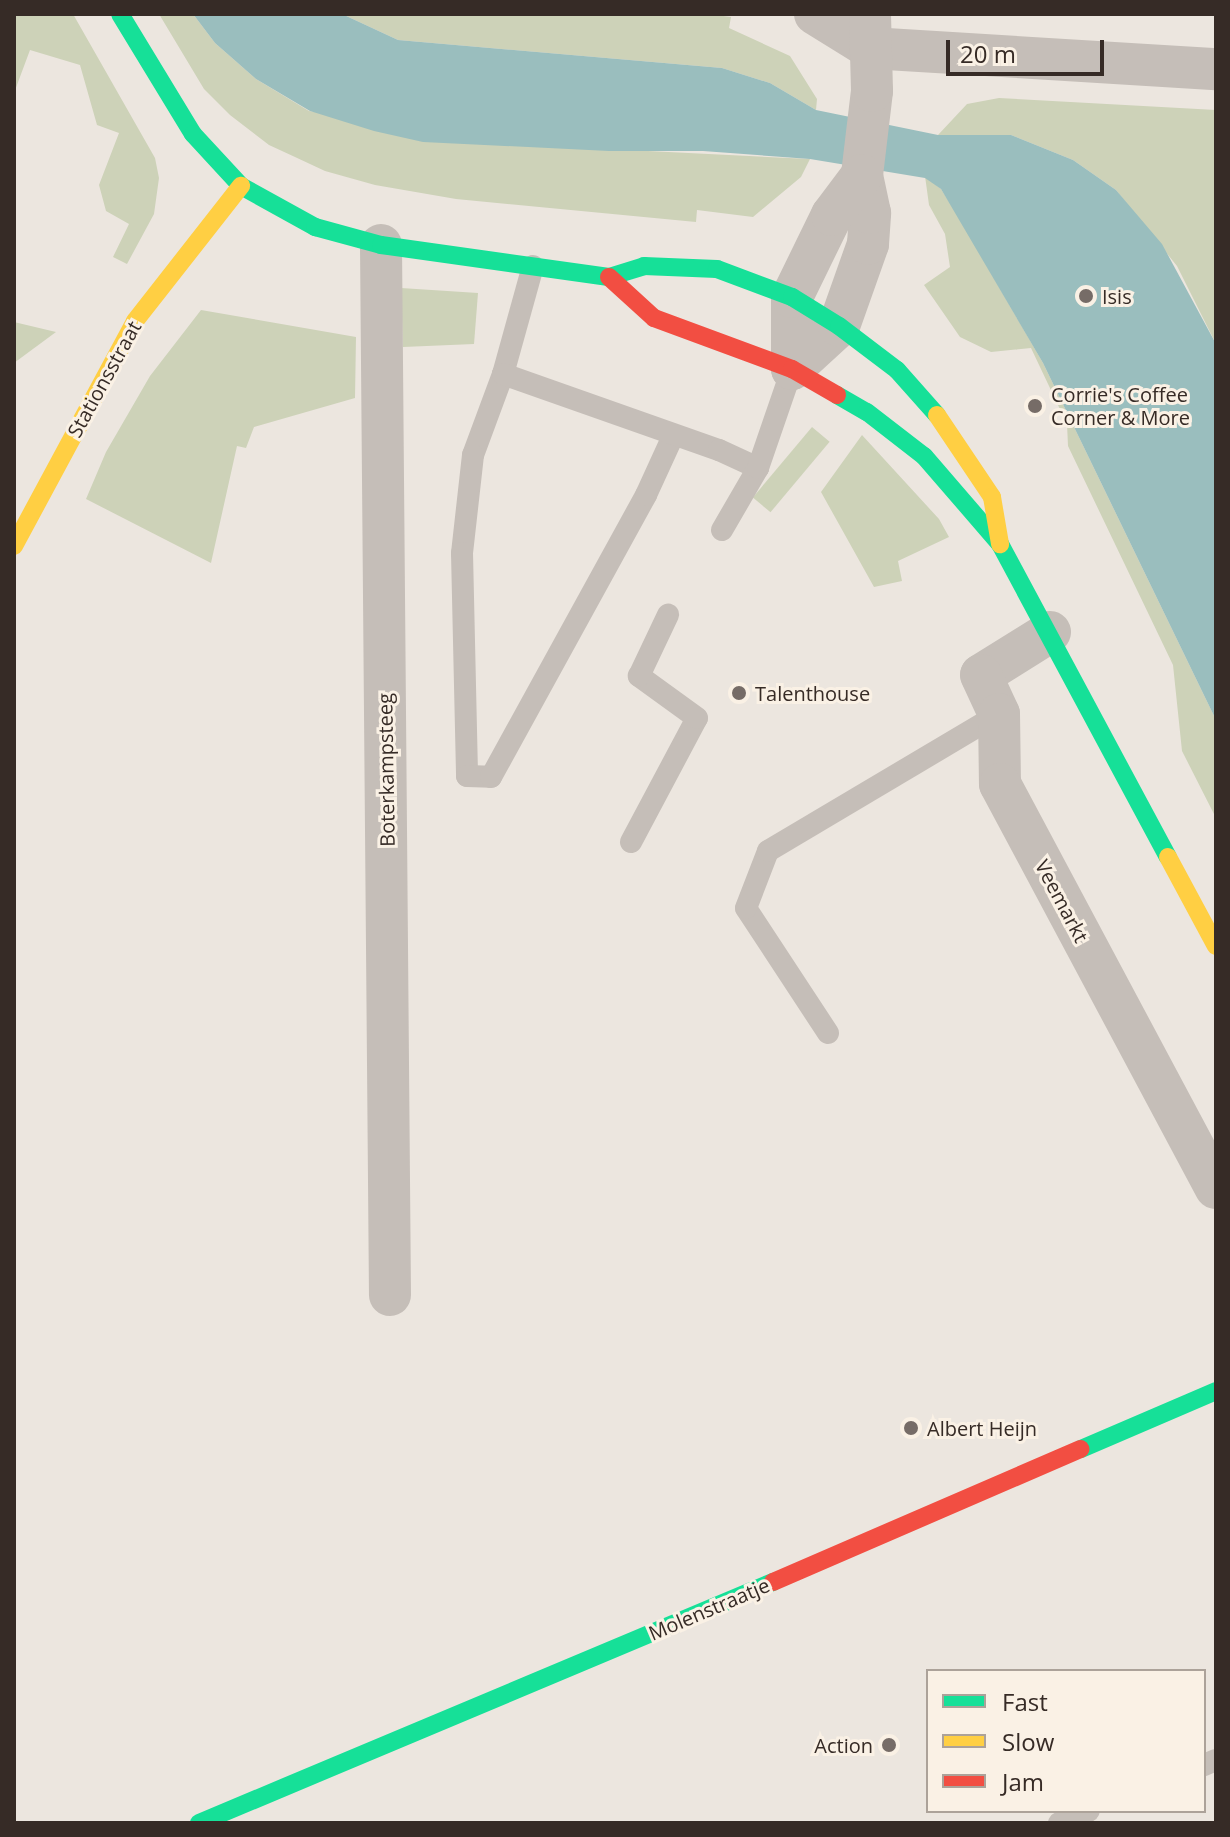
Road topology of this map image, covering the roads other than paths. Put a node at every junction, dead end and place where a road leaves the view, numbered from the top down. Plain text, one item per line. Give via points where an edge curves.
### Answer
1 (120, 14) edge
2 (815, 14) edge
3 (870, 31) edge
4 (1216, 69) edge
5 (862, 175) junction
6 (241, 186) junction
7 (381, 245) junction
8 (533, 266) junction
9 (609, 277) junction
10 (792, 297) junction
11 (839, 326) junction
12 (792, 369) junction
13 (503, 374) junction
14 (673, 436) junction
15 (758, 468) junction
16 (722, 530) dead end
17 (1000, 544) junction
18 (14, 546) edge
19 (668, 615) dead end
20 (1050, 632) junction
21 (999, 714) junction
22 (631, 842) dead end
23 (1216, 946) edge
24 (828, 1033) dead end
25 (1216, 1188) edge
26 (390, 1295) dead end
27 (1216, 1391) edge
28 (1084, 1813) edge
29 (199, 1823) edge
30 (1059, 1823) edge

1 - 6 street via 193,134
2 - 3 street
3 - 4 street
3 - 5 street via 872,91
5 - 10 street via 832,215
5 - 11 street via 870,213 868,244
6 - 7 street via 315,227
6 - 18 street, Stationsstraat via 135,321
7 - 8 street
7 - 26 street, Boterkampsteeg
8 - 9 street
8 - 13 lane
9 - 10 street via 644,266 717,269
9 - 12 street via 654,318
10 - 11 street
10 - 12 street
11 - 12 street
11 - 17 street via 897,370 953,434 992,497
12 - 15 lane
12 - 17 street via 867,412 924,456
13 - 14 lane
13 - 14 lane via 473,455 462,553 467,776 491,777
14 - 15 lane
15 - 16 lane
17 - 20 street
19 - 22 lane via 639,676 697,718
20 - 21 street, Veemarkt via 981,675
20 - 23 street
21 - 24 lane via 768,851 746,908
21 - 25 street, Veemarkt via 1000,784
27 - 29 street, Molenstraatje
28 - 30 lane

